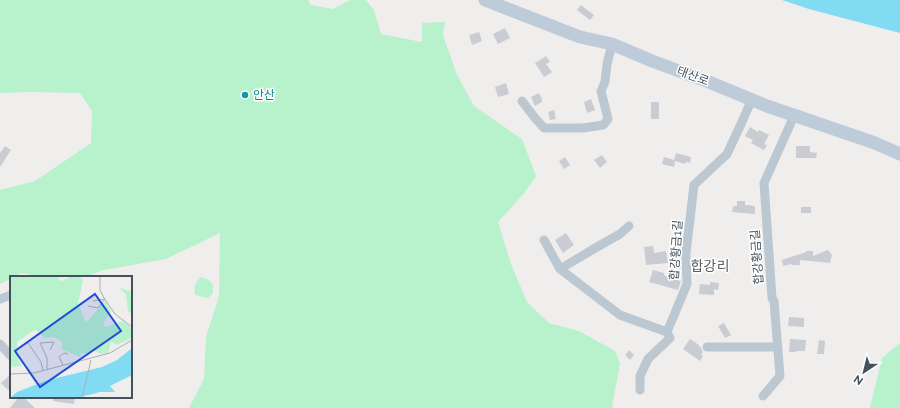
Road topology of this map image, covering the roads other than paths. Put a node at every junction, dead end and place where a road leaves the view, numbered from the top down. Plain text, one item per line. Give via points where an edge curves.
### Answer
1 (486, 0) edge
2 (612, 44) junction
3 (752, 99) junction
4 (522, 101) dead end
5 (794, 116) junction
6 (900, 154) edge
7 (630, 226) dead end
8 (544, 240) dead end
9 (560, 269) junction
10 (10, 295) edge
11 (0, 299) edge
12 (667, 332) junction
13 (0, 344) edge
14 (707, 346) dead end
15 (778, 347) junction
16 (10, 355) edge
17 (640, 390) dead end
18 (763, 396) dead end

1 - 2 street, 태산로 via 580,38
2 - 3 street, 태산로
2 - 4 street via 602,91 608,118 603,125 544,128
3 - 5 street, 태산로
3 - 12 street, 합강황금1길 via 727,154 694,186 686,253 687,284
5 - 6 street, 태산로
5 - 15 street, 합강황금길 via 764,183
7 - 9 street
8 - 9 street
9 - 12 street via 620,315
10 - 11 street
12 - 17 street, 합강황금1길 via 670,338 648,359 640,376
13 - 16 street
14 - 15 street
15 - 18 street, 합강황금길 via 780,376

